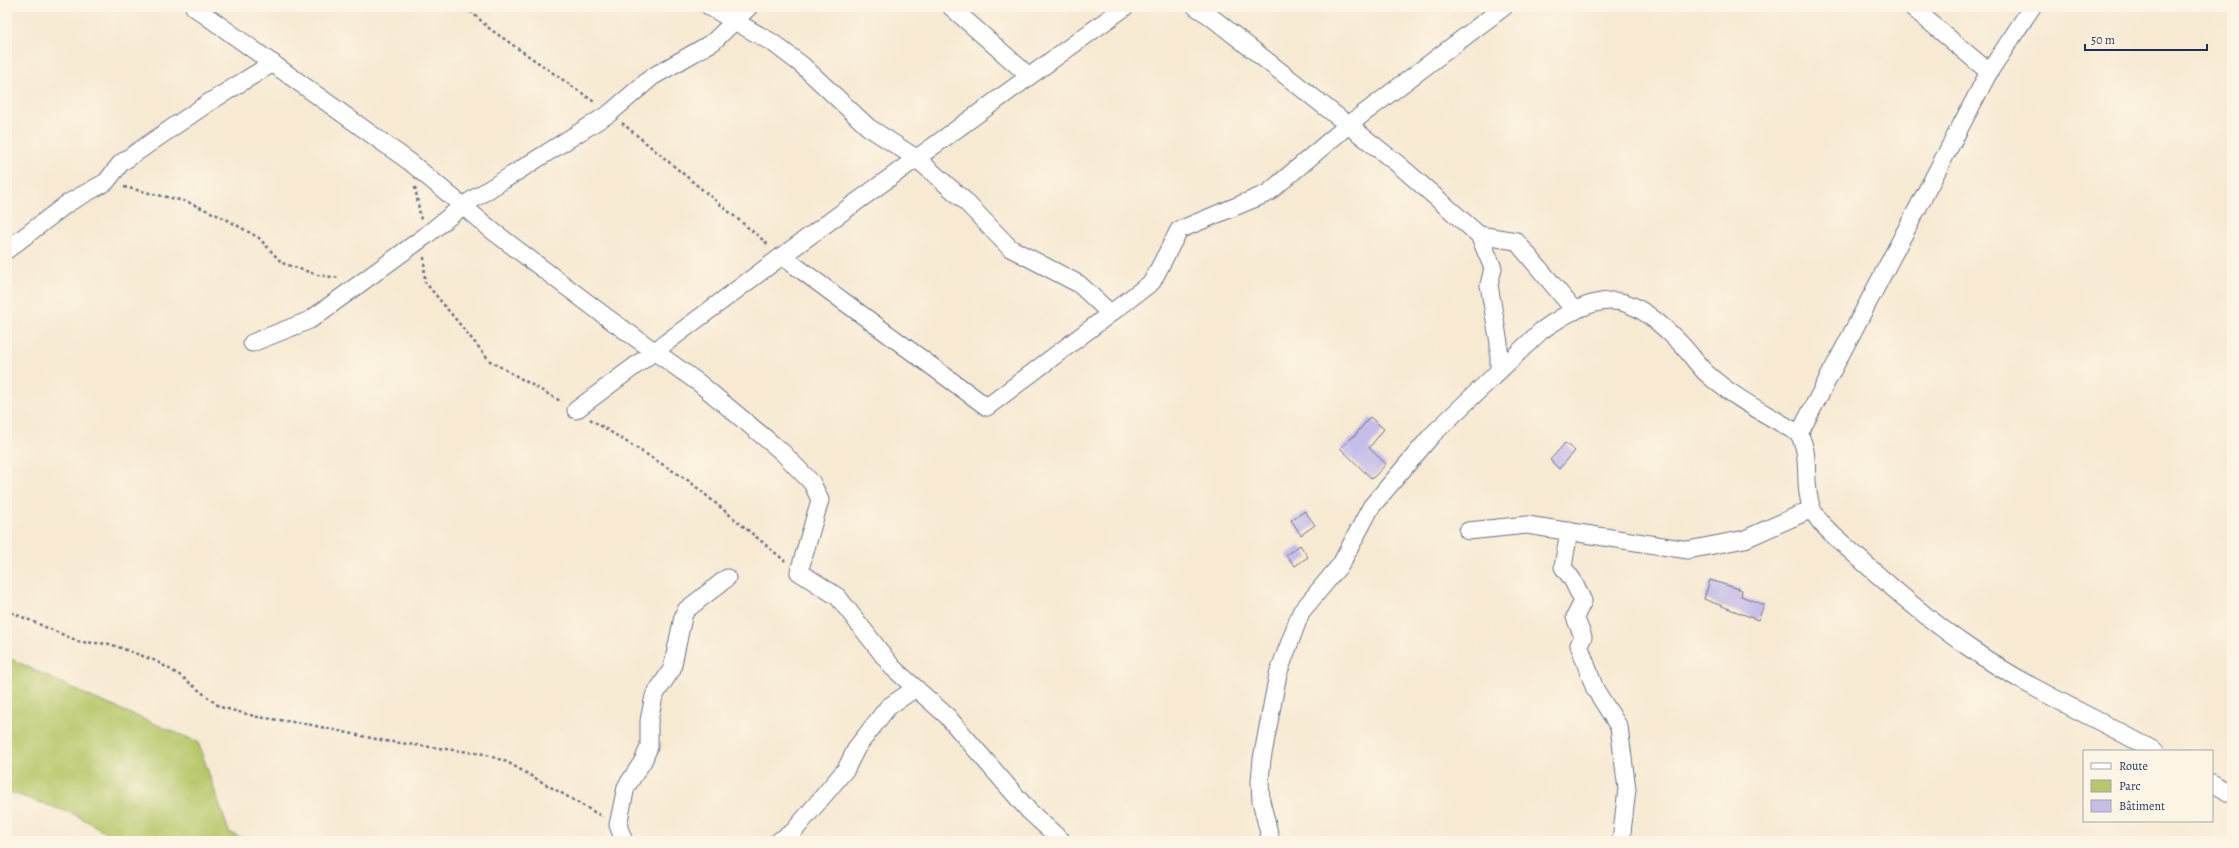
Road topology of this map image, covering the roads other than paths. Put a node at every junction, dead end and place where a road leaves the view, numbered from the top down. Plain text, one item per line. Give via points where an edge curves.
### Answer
1 (194, 7) edge
2 (710, 7) edge
3 (749, 7) edge
4 (951, 7) edge
5 (1125, 7) edge
6 (1196, 7) edge
7 (1504, 7) edge
8 (1912, 7) edge
9 (2032, 7) edge
10 (733, 21) junction
11 (273, 63) junction
12 (1988, 72) junction
13 (1029, 76) junction
14 (1347, 126) junction
15 (916, 158) junction
16 (464, 205) junction
17 (1479, 235) junction
18 (7, 250) edge
19 (782, 256) junction
20 (1575, 311) junction
21 (1110, 313) junction
22 (252, 343) dead end
23 (655, 352) junction
24 (1499, 370) junction
25 (576, 410) road end
26 (1799, 434) junction
27 (1812, 509) junction
28 (1569, 530) junction
29 (1468, 531) dead end
30 (727, 578) dead end
31 (916, 688) junction
32 (2153, 750) edge
33 (2213, 784) edge
34 (2232, 794) edge
35 (624, 841) edge
36 (778, 841) edge
37 (1062, 841) edge
38 (1270, 841) edge
39 (1621, 841) edge

1 - 11 street
2 - 10 street
3 - 10 street
4 - 13 street
5 - 13 street
6 - 14 street
7 - 14 street
8 - 12 street
9 - 12 street
10 - 15 street via 773,43 802,65 868,127
10 - 16 street via 712,42 652,77 610,113
11 - 16 street via 410,162
11 - 18 street via 208,102 121,163 106,182 68,203
12 - 26 street
13 - 15 street
14 - 17 street via 1399,165
14 - 21 street via 1268,193 1179,230 1152,282
15 - 19 street
15 - 21 street via 964,200 1010,248 1079,284
16 - 22 street via 310,320
16 - 23 street via 494,232
17 - 20 street via 1516,241
17 - 24 street via 1493,268 1489,286 1499,343
19 - 21 street via 986,407
19 - 23 street
20 - 24 street via 1541,331
20 - 26 street via 1600,302 1615,301 1628,304 1678,340 1704,371 1729,392
23 - 25 street
23 - 31 street via 699,382 767,438 812,484 820,500 799,572 838,597 893,668
24 - 38 street via 1432,435 1371,507 1341,564 1301,612 1278,674 1262,758 1261,801
26 - 27 street via 1807,458 1807,487
27 - 28 street via 1745,539 1688,550
27 - 32 street via 1833,535 1885,581 1933,622 1972,650 2025,682
28 - 29 street via 1527,525
28 - 39 street via 1563,567 1583,601 1575,617 1583,637 1579,645 1596,689 1619,727 1627,789
30 - 35 street via 686,610 672,669 654,696 649,721 649,747 626,787 618,825
31 - 36 street via 888,707 857,747 846,768 793,832
31 - 37 street via 967,738 1029,811
33 - 34 street

